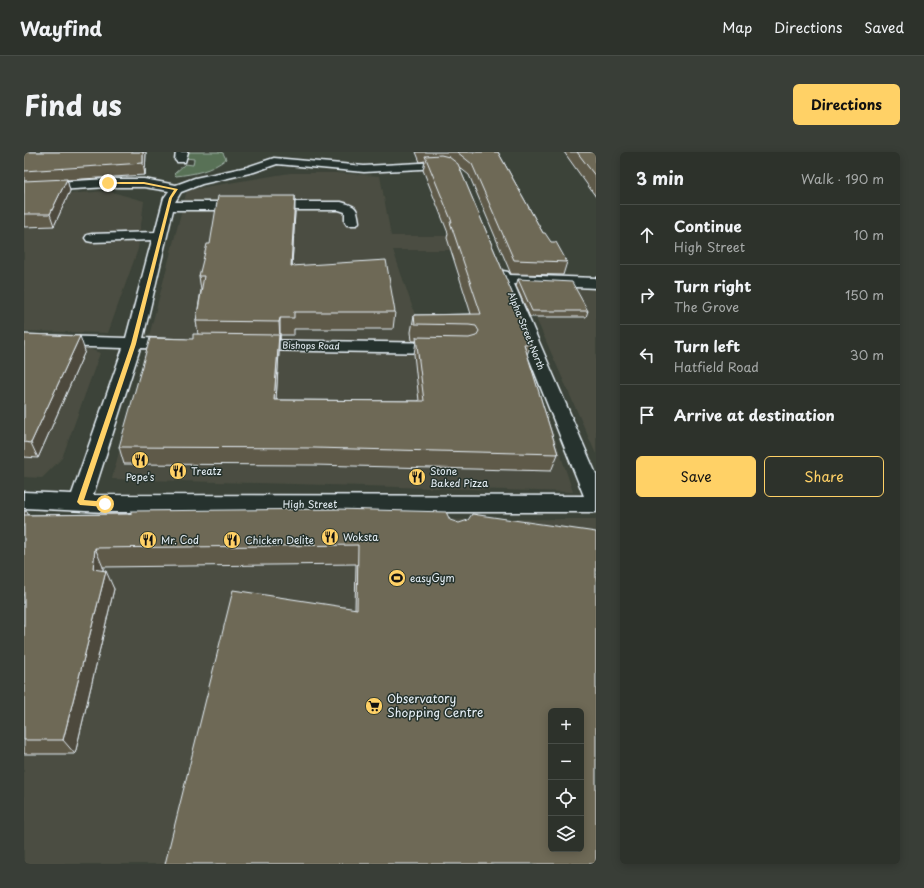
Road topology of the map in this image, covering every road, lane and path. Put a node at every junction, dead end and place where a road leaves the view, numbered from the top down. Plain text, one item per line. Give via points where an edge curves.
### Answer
1 (296, 153) edge
2 (277, 161) junction
3 (393, 168) junction
4 (462, 176) edge
5 (220, 177) junction
6 (24, 188) edge
7 (268, 194) edge
8 (172, 198) junction
9 (352, 222) dead end
10 (161, 236) junction
11 (92, 238) dead end
12 (596, 282) edge
13 (24, 340) edge
14 (133, 344) junction
15 (196, 344) edge
16 (236, 345) edge
17 (457, 348) edge
18 (596, 499) edge
19 (24, 500) edge
20 (80, 502) junction
21 (596, 504) edge

1 - 2 street via 293,157
1 - 3 street via 338,162
2 - 3 street via 364,170
2 - 5 street
2 - 5 street via 251,159
3 - 4 street via 439,165 451,167
5 - 8 street via 199,181
6 - 8 street via 144,183
7 - 8 street
8 - 9 street via 341,206 350,210
8 - 10 street
10 - 11 street
10 - 14 street
12 - 18 street, Alpha Street North via 502,271
13 - 14 street
14 - 15 street
14 - 20 street
16 - 17 street, Bishops Road
19 - 20 street, High Street
20 - 21 street, High Street via 452,515

